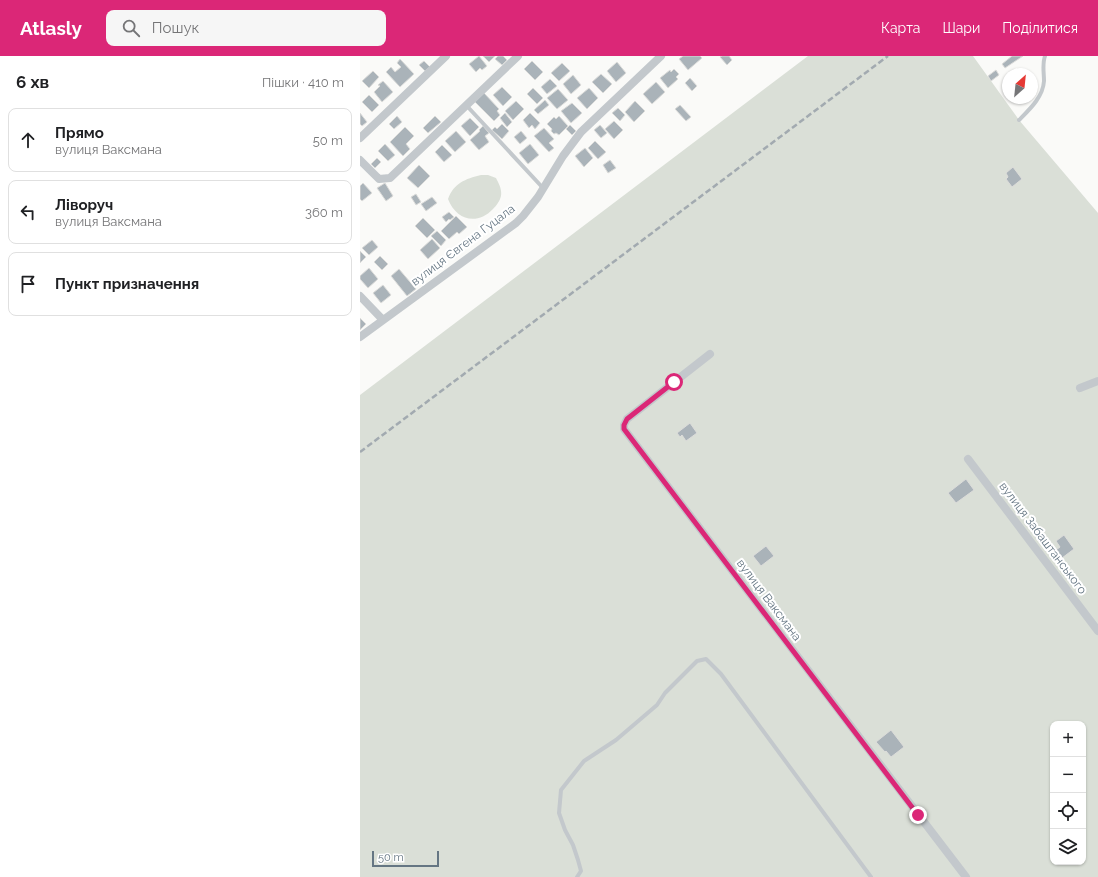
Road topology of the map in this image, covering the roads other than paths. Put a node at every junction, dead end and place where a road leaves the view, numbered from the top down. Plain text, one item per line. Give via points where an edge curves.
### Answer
1 (446, 56) edge
2 (518, 56) edge
3 (661, 56) edge
4 (1045, 56) edge
5 (466, 105) junction
6 (1019, 120) dead end
7 (360, 138) edge
8 (360, 160) edge
9 (543, 188) junction
10 (360, 296) edge
11 (383, 320) junction
12 (360, 337) edge
13 (710, 354) dead end
14 (1098, 381) edge
15 (1080, 388) dead end
16 (968, 459) dead end
17 (1098, 631) edge
18 (577, 877) edge
19 (871, 877) edge
20 (966, 877) edge

1 - 7 street
2 - 5 street
3 - 9 street, вулиця Євгена Гуцала via 581,132
4 - 6 lane via 1042,89 1035,102
5 - 8 street via 390,178 379,179
5 - 9 lane
9 - 11 street, вулиця Євгена Гуцала via 516,223
10 - 11 street
11 - 12 street, вулиця Євгена Гуцала
13 - 20 street, вулиця Ваксмана via 627,419 624,429
14 - 15 street
16 - 17 street, вулиця Забаштанського
18 - 19 lane via 580,870 578,860 559,813 561,790 584,761 616,740 658,705 665,693 697,661 706,659 721,674

